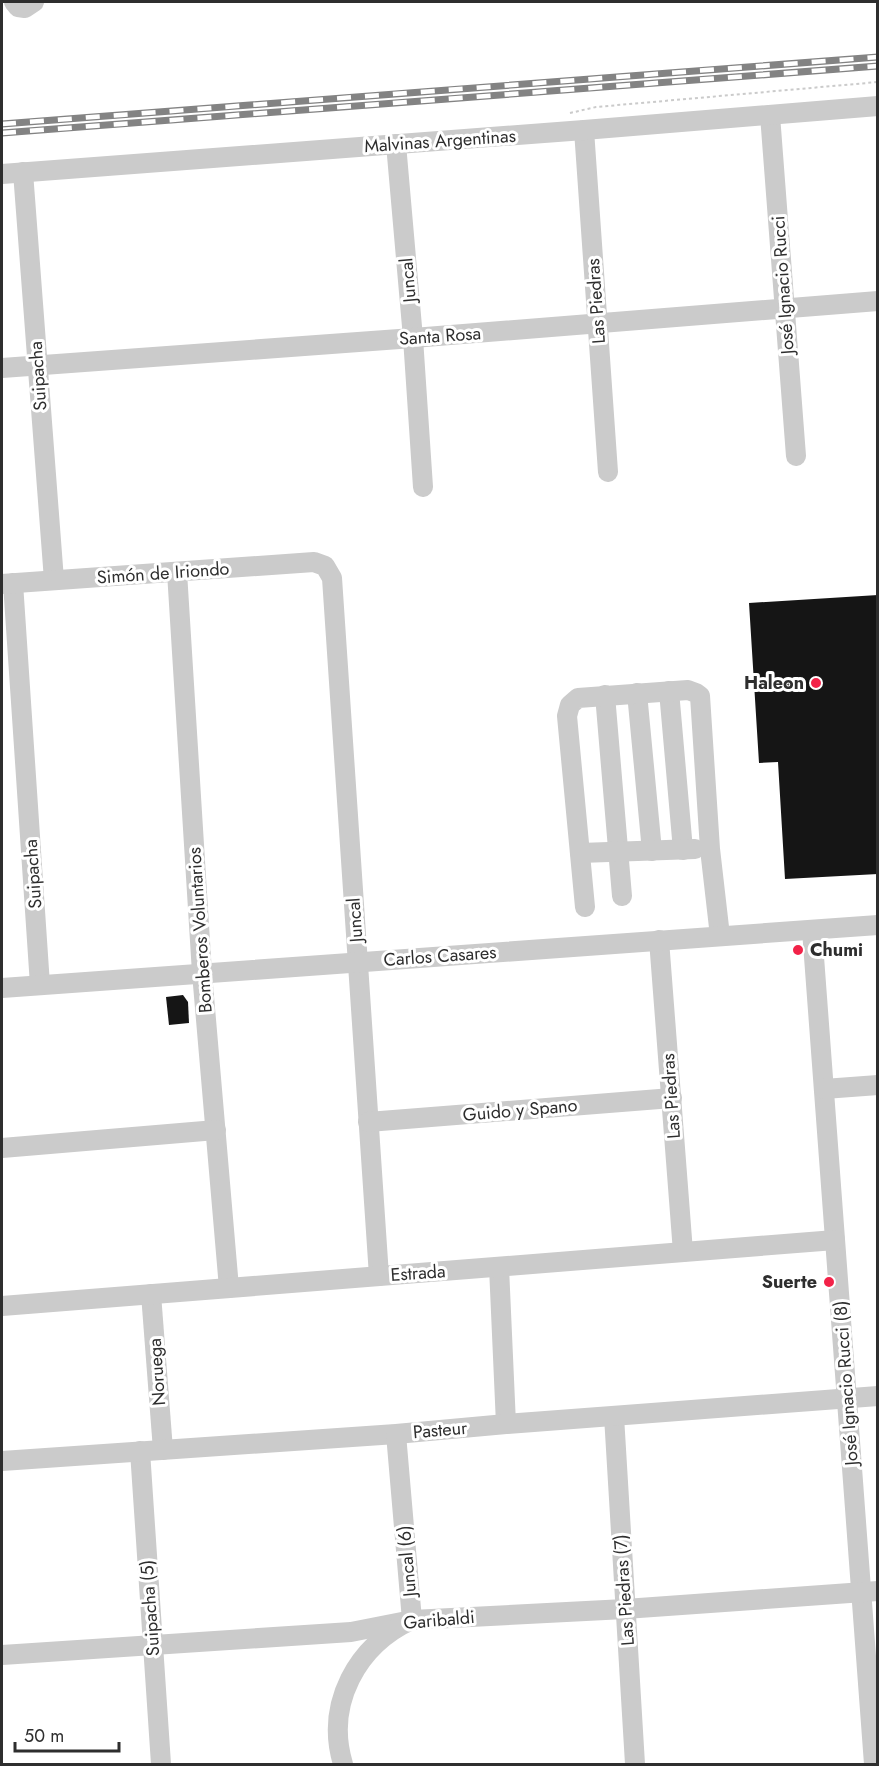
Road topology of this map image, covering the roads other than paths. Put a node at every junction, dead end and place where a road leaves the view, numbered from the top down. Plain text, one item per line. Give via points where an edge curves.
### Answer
1 (14, 2) edge
2 (34, 2) edge
3 (878, 106) edge
4 (770, 115) junction
5 (584, 130) junction
6 (396, 144) junction
7 (23, 172) junction
8 (2, 174) edge
9 (878, 302) edge
10 (785, 309) junction
11 (598, 324) junction
12 (413, 338) junction
13 (38, 365) junction
14 (2, 368) edge
15 (796, 456) dead end
16 (608, 472) dead end
17 (423, 488) dead end
18 (325, 566) joint
19 (177, 572) junction
20 (54, 580) junction
21 (7, 583) edge
22 (669, 691) junction
23 (637, 693) junction
24 (605, 695) junction
25 (710, 849) junction
26 (683, 850) junction
27 (652, 851) junction
28 (617, 852) junction
29 (580, 853) junction
30 (622, 896) dead end
31 (585, 907) dead end
32 (878, 925) edge
33 (812, 930) junction
34 (720, 936) junction
35 (659, 940) junction
36 (358, 962) junction
37 (202, 973) junction
38 (40, 985) junction
39 (2, 988) edge
40 (878, 1085) edge
41 (824, 1089) junction
42 (672, 1098) junction
43 (368, 1122) junction
44 (216, 1130) junction
45 (2, 1148) edge
46 (835, 1240) junction
47 (683, 1252) junction
48 (499, 1267) junction
49 (379, 1276) junction
50 (229, 1288) junction
51 (151, 1294) junction
52 (2, 1306) edge
53 (878, 1396) edge
54 (847, 1398) junction
55 (614, 1416) junction
56 (506, 1424) junction
57 (396, 1434) junction
58 (163, 1450) junction
59 (140, 1452) junction
60 (2, 1461) edge
61 (869, 1592) edge
62 (625, 1609) junction
63 (412, 1620) junction
64 (153, 1645) junction
65 (2, 1655) edge
66 (161, 1764) edge
67 (343, 1764) edge
68 (635, 1764) edge
69 (874, 1764) edge

1 - 2 street via 25,8
3 - 4 street, Malvinas Argentinas
4 - 5 street, Malvinas Argentinas
4 - 10 street, José Ignacio Rucci
5 - 6 street, Malvinas Argentinas
5 - 11 street, Las Piedras
6 - 7 street, Malvinas Argentinas
6 - 12 street, Juncal
7 - 8 street, Malvinas Argentinas
7 - 13 street, Suipacha
9 - 10 street, Santa Rosa
10 - 11 street, Santa Rosa
10 - 15 street, José Ignacio Rucci
11 - 12 street, Santa Rosa
11 - 16 street, Las Piedras
12 - 13 street, Santa Rosa
12 - 17 street, Juncal
13 - 14 street, Santa Rosa
13 - 20 street, Suipacha
18 - 19 street, Simón de Iriondo via 314,562
18 - 36 street, Juncal via 332,578
19 - 20 street, Simón de Iriondo
19 - 37 street, Bomberos Voluntarios
20 - 21 street, Simón de Iriondo
21 - 38 street, Suipacha
22 - 23 street
22 - 25 street via 687,690 700,696
22 - 26 street
23 - 24 street
23 - 27 street
24 - 28 street
24 - 29 street via 578,698 570,705 567,716
25 - 26 street
25 - 34 street
26 - 27 street
27 - 28 street
28 - 29 street
28 - 30 street
29 - 31 street
32 - 33 street, Carlos Casares
33 - 34 street, Carlos Casares
33 - 41 street, José Ignacio Rucci (8)
34 - 35 street, Carlos Casares
35 - 36 street, Carlos Casares
35 - 42 street, Las Piedras
36 - 37 street, Carlos Casares
36 - 43 street, Juncal
37 - 38 street, Carlos Casares
37 - 44 street, Bomberos Voluntarios
38 - 39 street, Carlos Casares
40 - 41 street
41 - 46 street, José Ignacio Rucci (8)
42 - 43 street, Guido y Spano
42 - 47 street, Las Piedras
43 - 49 street, Juncal
44 - 45 street
44 - 50 street, Bomberos Voluntarios
46 - 47 street, Estrada
46 - 54 street, José Ignacio Rucci (8)
47 - 48 street, Estrada
48 - 49 street, Estrada
48 - 56 street
49 - 50 street, Estrada
50 - 51 street, Estrada
51 - 52 street, Estrada
51 - 58 street, Noruega
53 - 54 street, Pasteur
54 - 55 street, Pasteur
54 - 61 street, José Ignacio Rucci (8)
55 - 56 street, Pasteur
55 - 62 street, Las Piedras (7)
56 - 57 street, Pasteur
57 - 58 street, Pasteur
57 - 63 street, Juncal (6)
58 - 59 street, Pasteur
59 - 60 street, Pasteur
59 - 64 street, Suipacha (5)
61 - 62 street, Garibaldi
61 - 69 street, José Ignacio Rucci (8)
62 - 63 street, Garibaldi
62 - 68 street, Las Piedras (7)
63 - 64 street, Garibaldi via 351,1632
63 - 67 street, Juncal (6) via 394,1629 366,1653 349,1681 337,1720
64 - 65 street, Garibaldi
64 - 66 street, Suipacha (5)

